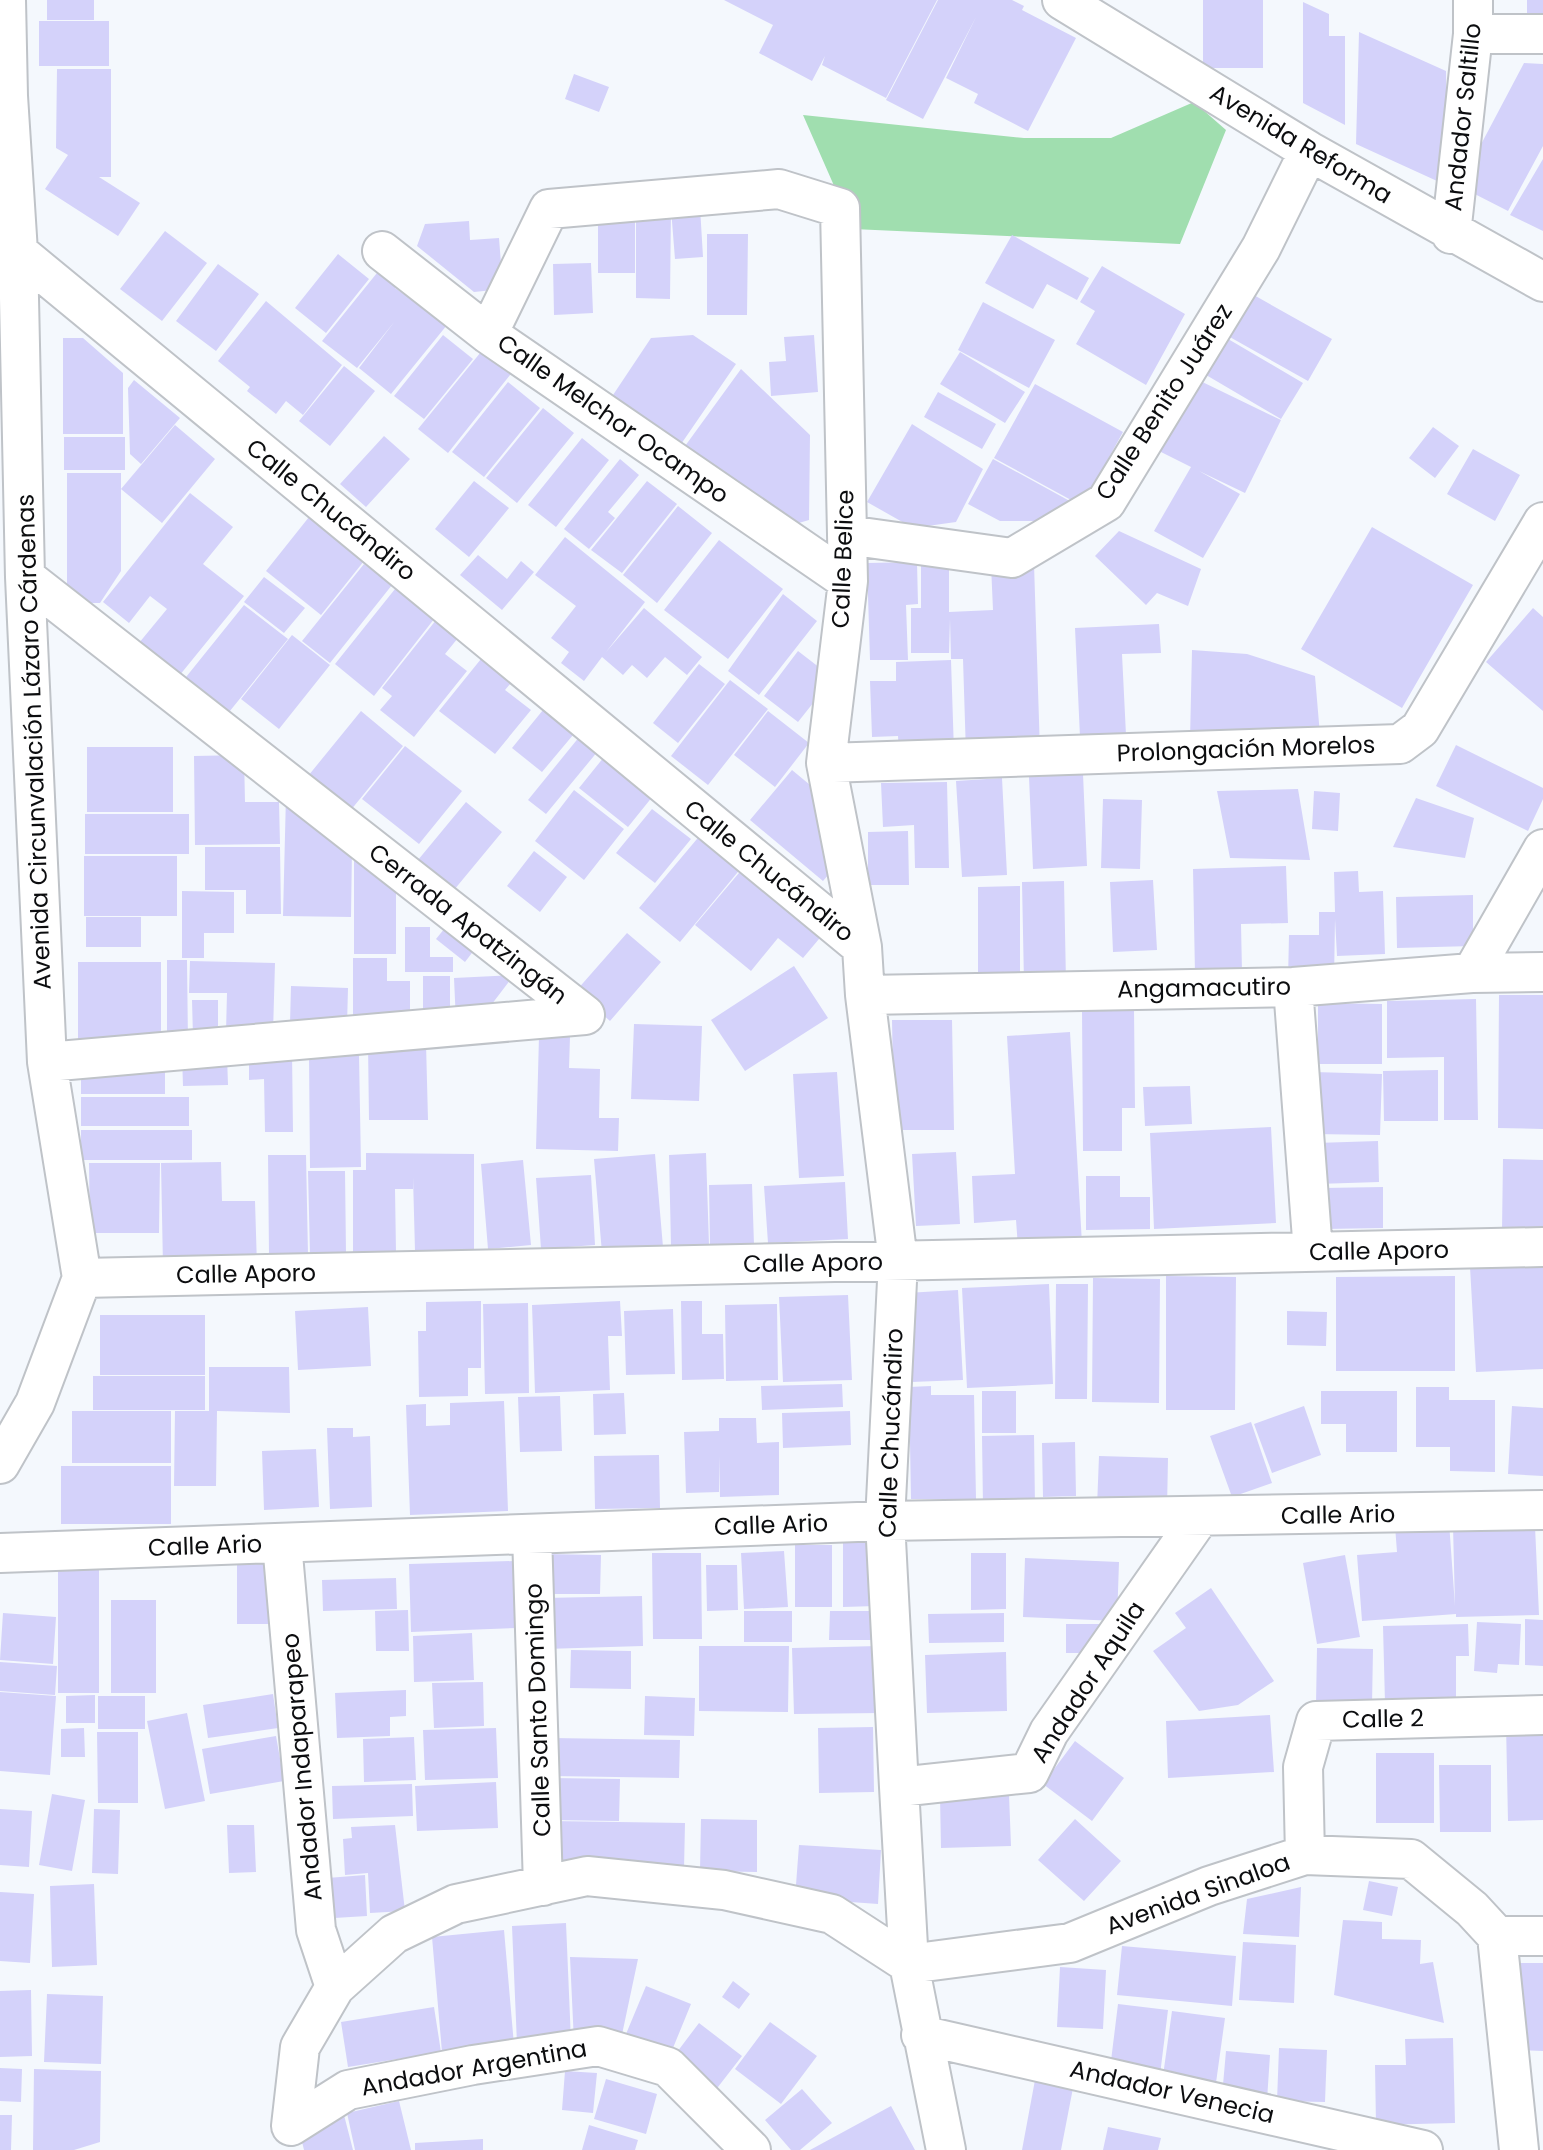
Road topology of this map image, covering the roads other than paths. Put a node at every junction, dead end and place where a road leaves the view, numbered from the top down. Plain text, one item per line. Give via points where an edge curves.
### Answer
1 (6, 0) edge
2 (1062, 0) edge
3 (1473, 17) edge
4 (1543, 34) edge
5 (4, 96) edge
6 (1309, 151) junction
7 (1451, 234) junction
8 (382, 251) dead end
9 (18, 253) junction
10 (1543, 282) edge
11 (488, 334) junction
12 (847, 535) junction
13 (1538, 543) edge
14 (24, 577) junction
15 (848, 581) junction
16 (827, 763) junction
17 (1543, 849) edge
18 (862, 947) junction
19 (1543, 972) edge
20 (1472, 973) junction
21 (1293, 987) junction
22 (865, 995) junction
23 (47, 1062) junction
24 (1543, 1247) edge
25 (1313, 1252) junction
26 (898, 1261) junction
27 (82, 1278) junction
28 (17, 1408) edge
29 (0, 1464) edge
30 (1543, 1510) edge
31 (1199, 1518) junction
32 (885, 1521) junction
33 (533, 1534) junction
34 (282, 1543) junction
35 (0, 1553) edge
36 (1543, 1715) edge
37 (899, 1787) junction
38 (1305, 1854) junction
39 (543, 1886) junction
40 (1497, 1936) junction
41 (1543, 1936) edge
42 (909, 1964) junction
43 (335, 1987) junction
44 (921, 2035) junction
45 (294, 2138) edge
46 (751, 2150) edge
47 (946, 2150) edge
48 (1423, 2150) edge
49 (1519, 2150) edge

1 - 5 street, Avenida Circunvalación Lázaro Cárdenas
2 - 6 street, Avenida Reforma
3 - 4 street
3 - 7 street, Andador Saltillo
5 - 9 street, Avenida Circunvalación Lázaro Cárdenas
6 - 7 street, Avenida Reforma
6 - 12 street, Calle Benito Juárez via 1261,248 1106,502 1012,558
7 - 10 street, Avenida Reforma
8 - 11 street, Calle Melchor Ocampo
9 - 14 street, Avenida Circunvalación Lázaro Cárdenas
9 - 18 street, Calle Chucándiro
11 - 12 street, Calle Belice via 549,209 779,189 840,208
11 - 15 street, Calle Melchor Ocampo
12 - 15 street, Calle Belice
13 - 16 street, Prolongación Morelos via 1420,729 1400,744
14 - 23 street, Avenida Circunvalación Lázaro Cárdenas
14 - 23 street, Cerrada Apatzingán via 585,1015
15 - 16 street, Calle Belice
16 - 18 street, Calle Belice
17 - 20 street
18 - 22 street, Calle Chucándiro
19 - 20 street, Angamacutiro
20 - 21 street, Angamacutiro
21 - 22 street, Angamacutiro
21 - 25 street
22 - 26 street, Calle Chucándiro
23 - 27 street, Avenida Circunvalación Lázaro Cárdenas
24 - 25 street, Calle Aporo
25 - 26 street, Calle Aporo
26 - 27 street, Calle Aporo
26 - 32 street, Calle Chucándiro
27 - 28 street, Avenida Circunvalación Lázaro Cárdenas
28 - 29 street, Avenida Circunvalación Lázaro Cárdenas
30 - 31 street, Calle Ario
31 - 32 street, Calle Ario
31 - 37 street, Andador Aquila via 1049,1732 1029,1773
32 - 33 street, Calle Ario
32 - 37 street, Calle Chucándiro
33 - 34 street, Calle Ario
33 - 39 street, Calle Santo Domingo
34 - 35 street, Calle Ario
34 - 43 street, Andador Indaparapeo via 316,1930
36 - 38 street, Calle 2 via 1316,1721 1303,1767
37 - 42 street, Calle Chucándiro
38 - 40 street, Avenida Sinaloa via 1411,1859
38 - 42 street, Avenida Sinaloa via 1209,1886 1070,1943
39 - 42 street via 587,1876 724,1890 832,1914
39 - 43 street via 456,1904 394,1934
40 - 41 street
40 - 49 street
42 - 44 street, Calle Chucándiro
43 - 45 street, Andador Argentina via 300,2047
44 - 47 street, Calle Chucándiro
44 - 48 street, Andador Venecia
45 - 46 street, Andador Argentina via 348,2090 598,2046 667,2067

